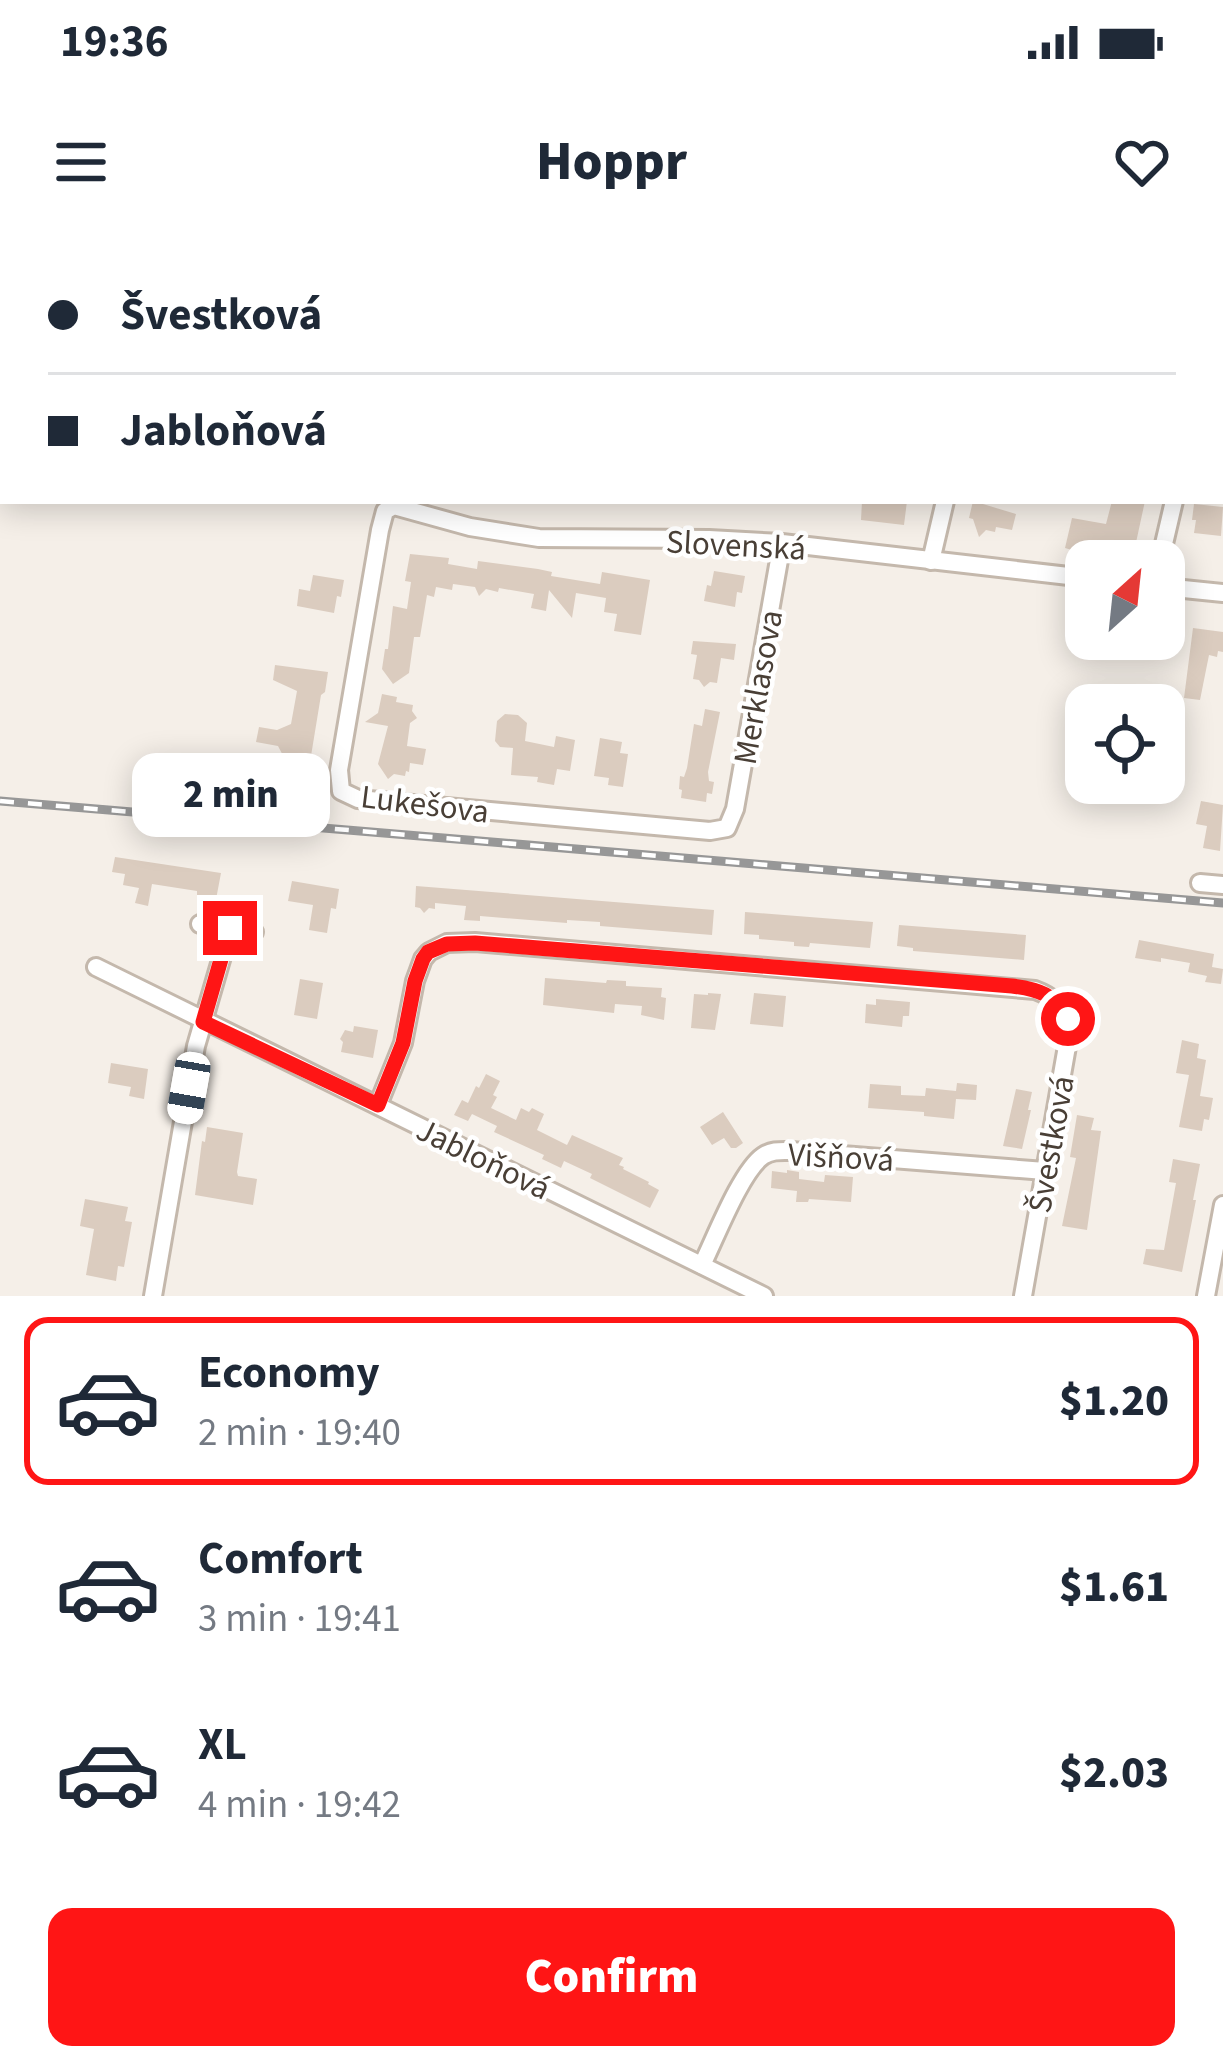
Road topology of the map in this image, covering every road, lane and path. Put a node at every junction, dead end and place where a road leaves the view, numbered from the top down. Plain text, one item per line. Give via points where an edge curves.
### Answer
1 (944, 504) edge
2 (1173, 504) edge
3 (389, 508) joint
4 (1165, 540) edge
5 (782, 543) junction
6 (931, 561) junction
7 (1065, 576) edge
8 (1185, 589) edge
9 (1223, 593) edge
10 (727, 828) joint
11 (1200, 883) dead end
12 (1223, 884) edge
13 (200, 924) dead end
14 (230, 928) junction
15 (254, 932) dead end
16 (96, 968) dead end
17 (203, 1022) junction
18 (378, 1105) junction
19 (1046, 1171) junction
20 (1223, 1204) edge
21 (702, 1265) junction
22 (153, 1296) edge
23 (764, 1296) edge
24 (1024, 1296) edge
25 (1207, 1296) edge

1 - 6 street
2 - 4 street
3 - 5 street, Slovenská via 539,538
3 - 10 street, Lukešova via 341,791 358,799
5 - 6 street, Slovenská
5 - 10 street, Merklasova
6 - 7 street, Slovenská
8 - 9 street
11 - 12 street
13 - 14 street
14 - 15 street
14 - 17 street
16 - 17 street, Jabloňová
17 - 18 street, Jabloňová
17 - 22 street
18 - 19 street, Švestková via 403,1043 418,969 428,952 447,944 1012,986 1053,998 1069,1026
18 - 21 street, Jabloňová
19 - 21 street, Višňová via 773,1151 747,1174
19 - 24 street, Švestková
20 - 25 street
21 - 23 street, Jabloňová

